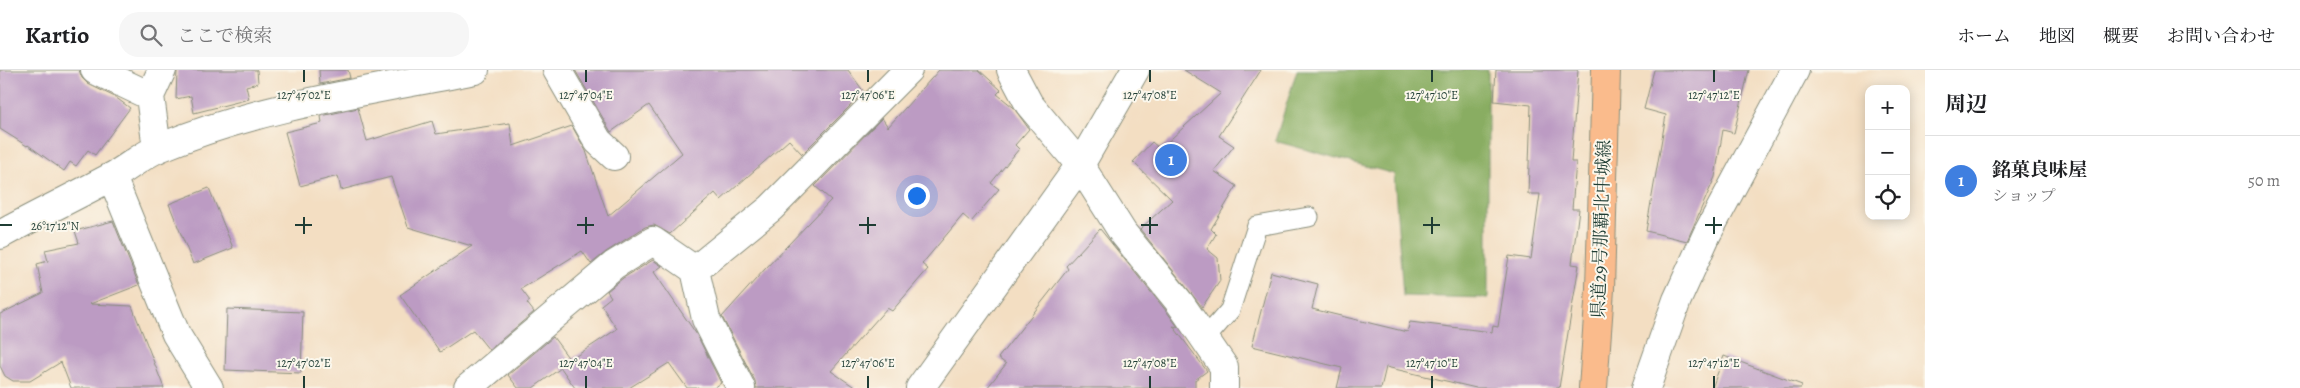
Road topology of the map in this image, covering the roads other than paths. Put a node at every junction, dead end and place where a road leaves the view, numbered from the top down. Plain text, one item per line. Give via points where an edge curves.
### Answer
1 (95, 70) edge
2 (162, 70) edge
3 (469, 70) edge
4 (557, 70) edge
5 (908, 70) edge
6 (1011, 70) edge
7 (1135, 70) edge
8 (1606, 70) edge
9 (1795, 70) edge
10 (150, 96) junction
11 (157, 149) junction
12 (614, 156) dead end
13 (1080, 165) junction
14 (112, 177) junction
15 (1309, 217) dead end
16 (0, 235) edge
17 (695, 270) junction
18 (1204, 340) junction
19 (472, 386) edge
20 (209, 388) edge
21 (742, 388) edge
22 (920, 388) edge
23 (1224, 388) edge
24 (1593, 388) edge
25 (1646, 388) edge

1 - 10 street
2 - 10 street
3 - 11 street via 308,103 211,129
4 - 12 street via 598,141
5 - 17 street via 771,208
6 - 13 street via 1029,104
7 - 13 street
8 - 24 main road, 県道29号那覇北中城線 via 1600,289
9 - 25 street via 1707,234 1677,300
10 - 11 street
11 - 14 street
13 - 18 street via 1123,232
13 - 22 street
14 - 16 street
14 - 20 street via 176,334
15 - 18 lane via 1258,226 1230,310
17 - 19 street via 653,241 614,265
17 - 21 street via 706,319
18 - 23 street via 1224,367

